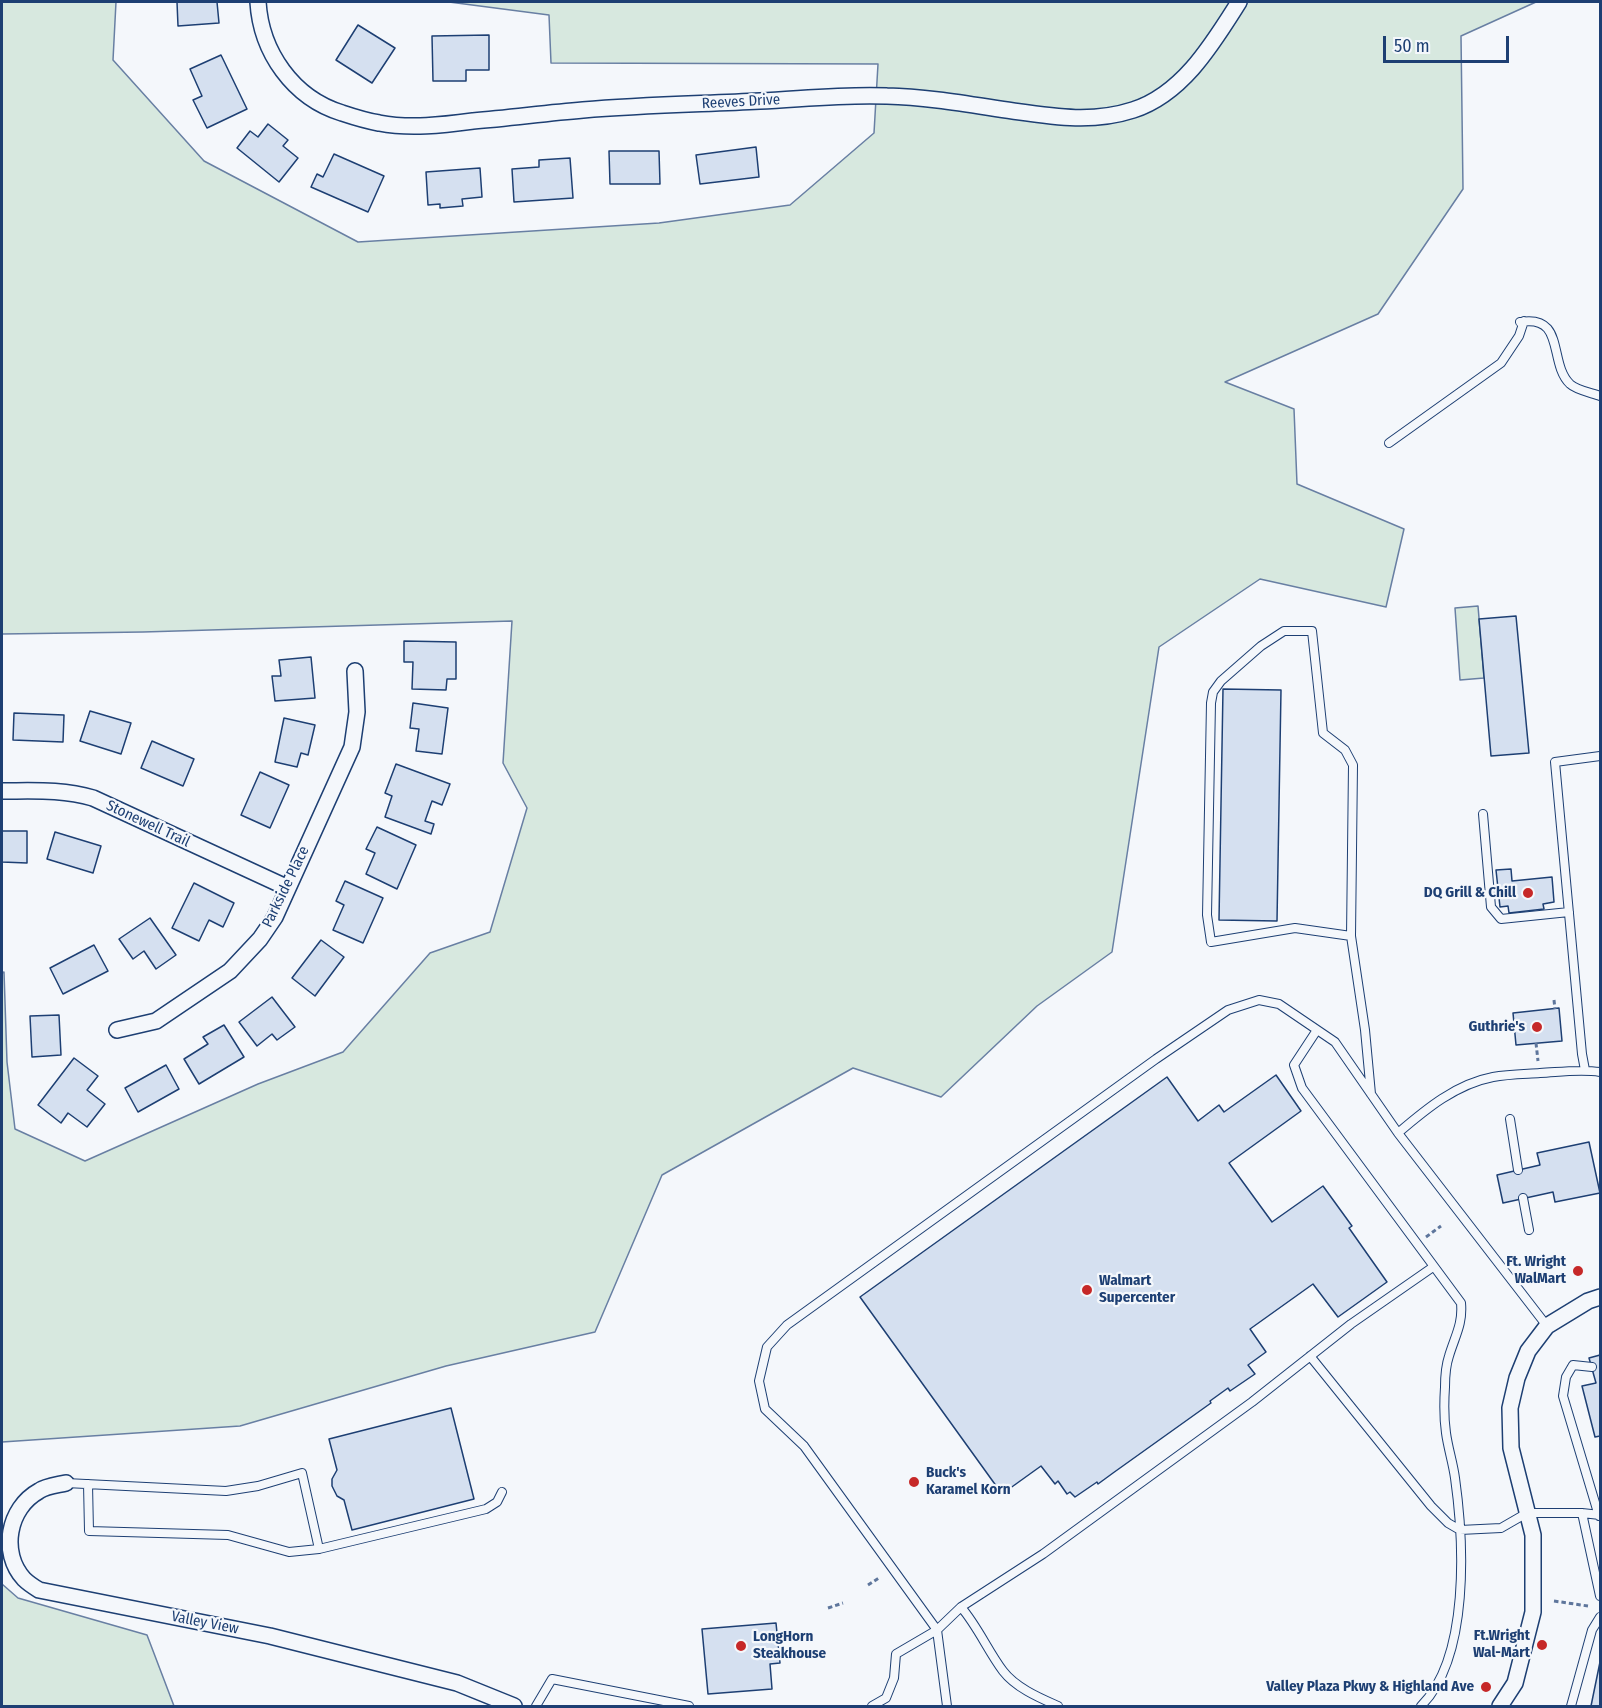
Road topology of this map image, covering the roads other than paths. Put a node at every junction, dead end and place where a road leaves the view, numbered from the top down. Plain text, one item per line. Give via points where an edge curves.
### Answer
1 (258, 2) edge
2 (1239, 2) edge
3 (1600, 396) edge
4 (1389, 443) dead end
5 (355, 671) dead end
6 (1600, 756) edge
7 (2, 791) edge
8 (1483, 814) dead end
9 (288, 888) junction
10 (1569, 912) junction
11 (1351, 936) junction
12 (117, 1030) dead end
13 (1317, 1030) junction
14 (1586, 1070) junction
15 (1600, 1072) edge
16 (1372, 1095) junction
17 (1510, 1119) dead end
18 (1398, 1133) junction
19 (1518, 1170) dead end
20 (1523, 1198) dead end
21 (1529, 1230) dead end
22 (1433, 1267) junction
23 (1600, 1297) edge
24 (1547, 1326) junction
25 (1310, 1356) junction
26 (1592, 1367) dead end
27 (66, 1483) joint
28 (88, 1484) junction
29 (502, 1492) dead end
30 (1582, 1513) junction
31 (1527, 1514) junction
32 (1600, 1516) edge
33 (1460, 1530) junction
34 (319, 1549) junction
35 (1600, 1596) edge
36 (961, 1608) junction
37 (1600, 1617) edge
38 (937, 1630) junction
39 (514, 1707) edge
40 (536, 1707) edge
41 (689, 1707) edge
42 (872, 1707) edge
43 (947, 1707) edge
44 (1058, 1707) edge
45 (1421, 1707) edge
46 (1500, 1707) edge
47 (1571, 1707) edge

1 - 2 street, Reeves Drive via 266,43 284,74 310,97 349,115 415,126 585,110 886,96 1060,118 1104,118 1135,110 1175,86 1203,57
3 - 4 lane via 1570,384 1553,336 1545,326 1532,320 1522,321 1519,336 1501,363
5 - 9 street, Parkside Place via 357,712 352,747
6 - 10 lane via 1555,762
7 - 9 street, Stonewell Trail via 50,790 93,798
8 - 10 lane via 1491,907 1501,919
9 - 12 street, Parkside Place via 260,939 230,971 156,1021
10 - 14 lane
11 - 11 lane via 1353,765 1345,750 1323,733 1312,632 1284,631 1260,646 1213,692 1207,915 1211,942 1295,928
11 - 16 lane
13 - 16 lane via 1335,1042
13 - 22 lane via 1294,1065 1302,1088
13 - 38 lane via 1279,1004 1260,1000 1228,1010 787,1325 767,1347 759,1381 765,1409 804,1446
14 - 15 lane
14 - 18 lane via 1498,1076 1471,1083 1427,1108
16 - 18 lane
17 - 19 lane
18 - 24 lane
20 - 21 lane
22 - 25 lane
22 - 33 lane via 1461,1303 1462,1319 1448,1359 1445,1388 1446,1432
23 - 24 street
24 - 31 street via 1528,1351 1510,1408 1511,1448
25 - 33 lane via 1431,1506
25 - 36 lane via 1043,1554
26 - 32 lane via 1573,1365 1563,1396
27 - 28 lane
27 - 39 street, Valley View via 40,1490 22,1504 9,1528 10,1554 23,1578 39,1590 270,1636 458,1683
28 - 34 lane via 88,1531 228,1535 289,1552
28 - 34 lane via 226,1491 302,1473
29 - 34 lane via 497,1502 486,1509
30 - 31 lane
30 - 32 lane
30 - 35 lane
31 - 33 lane via 1501,1528
31 - 46 street via 1533,1534 1533,1612 1515,1683
33 - 45 lane via 1462,1561 1450,1651
36 - 38 lane
36 - 44 lane via 1004,1672 1020,1686
37 - 47 lane via 1592,1630
38 - 42 lane via 896,1654 894,1678 886,1698
38 - 43 lane
40 - 41 lane via 552,1679

